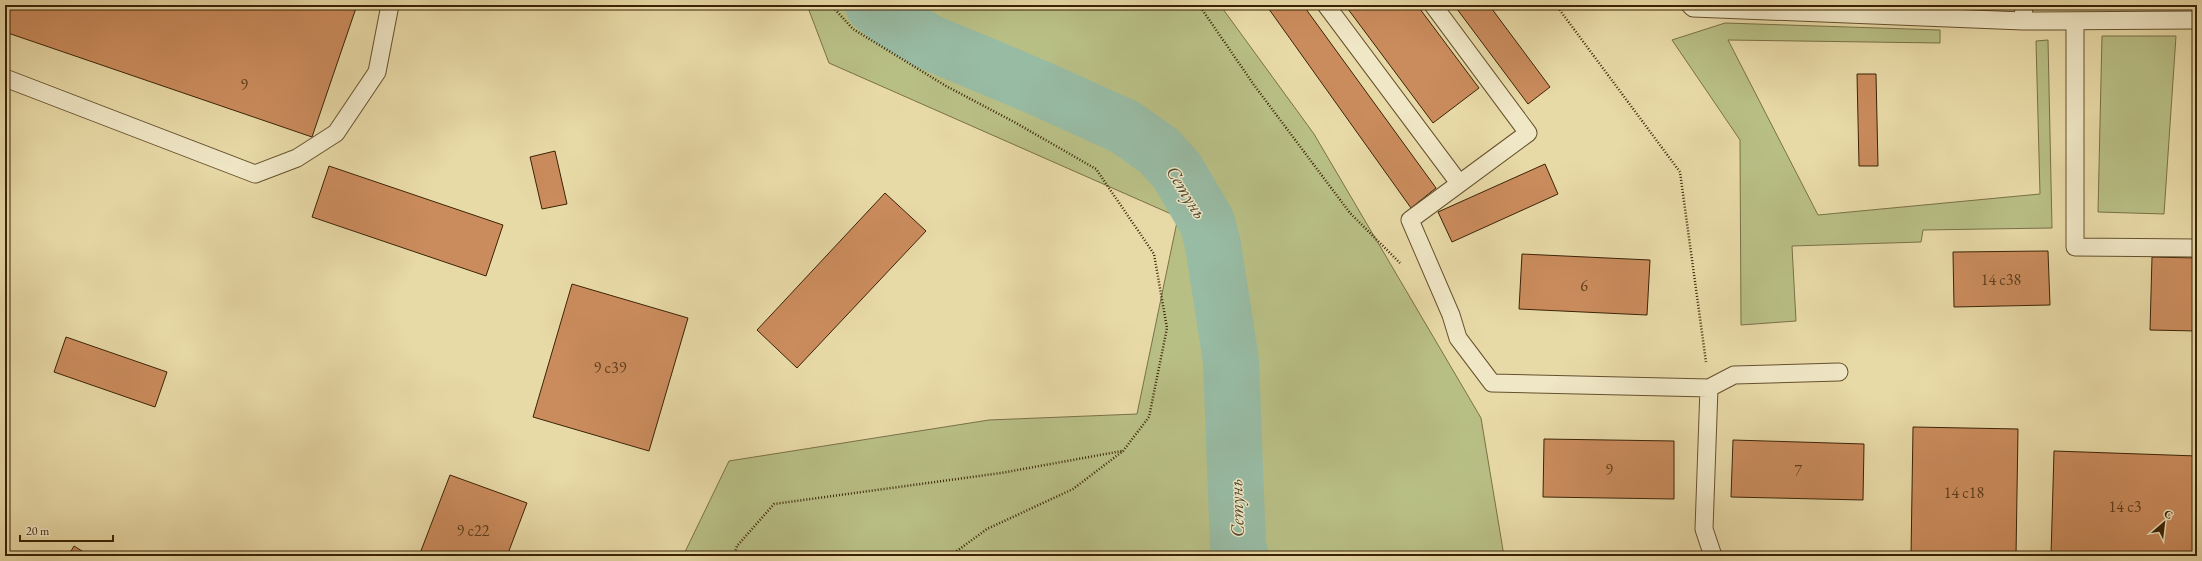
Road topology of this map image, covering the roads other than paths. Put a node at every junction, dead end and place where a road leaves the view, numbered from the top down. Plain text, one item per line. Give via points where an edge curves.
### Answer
1 (390, 5) edge
2 (1326, 5) edge
3 (1433, 5) edge
4 (1690, 5) edge
5 (2023, 13) edge
6 (2197, 20) edge
7 (2075, 21) junction
8 (5, 78) edge
9 (1459, 183) junction
10 (2197, 248) edge
11 (1838, 372) dead end
12 (1709, 388) junction
13 (1713, 556) edge

1 - 8 lane via 378,72 336,133 297,158 255,174
2 - 9 lane
3 - 9 lane via 1528,133
4 - 5 lane via 1693,8
5 - 7 lane
6 - 7 lane
7 - 10 lane via 2075,247
9 - 12 lane via 1410,220 1451,314 1458,338 1492,383
11 - 12 lane via 1734,375
12 - 13 lane via 1704,529

